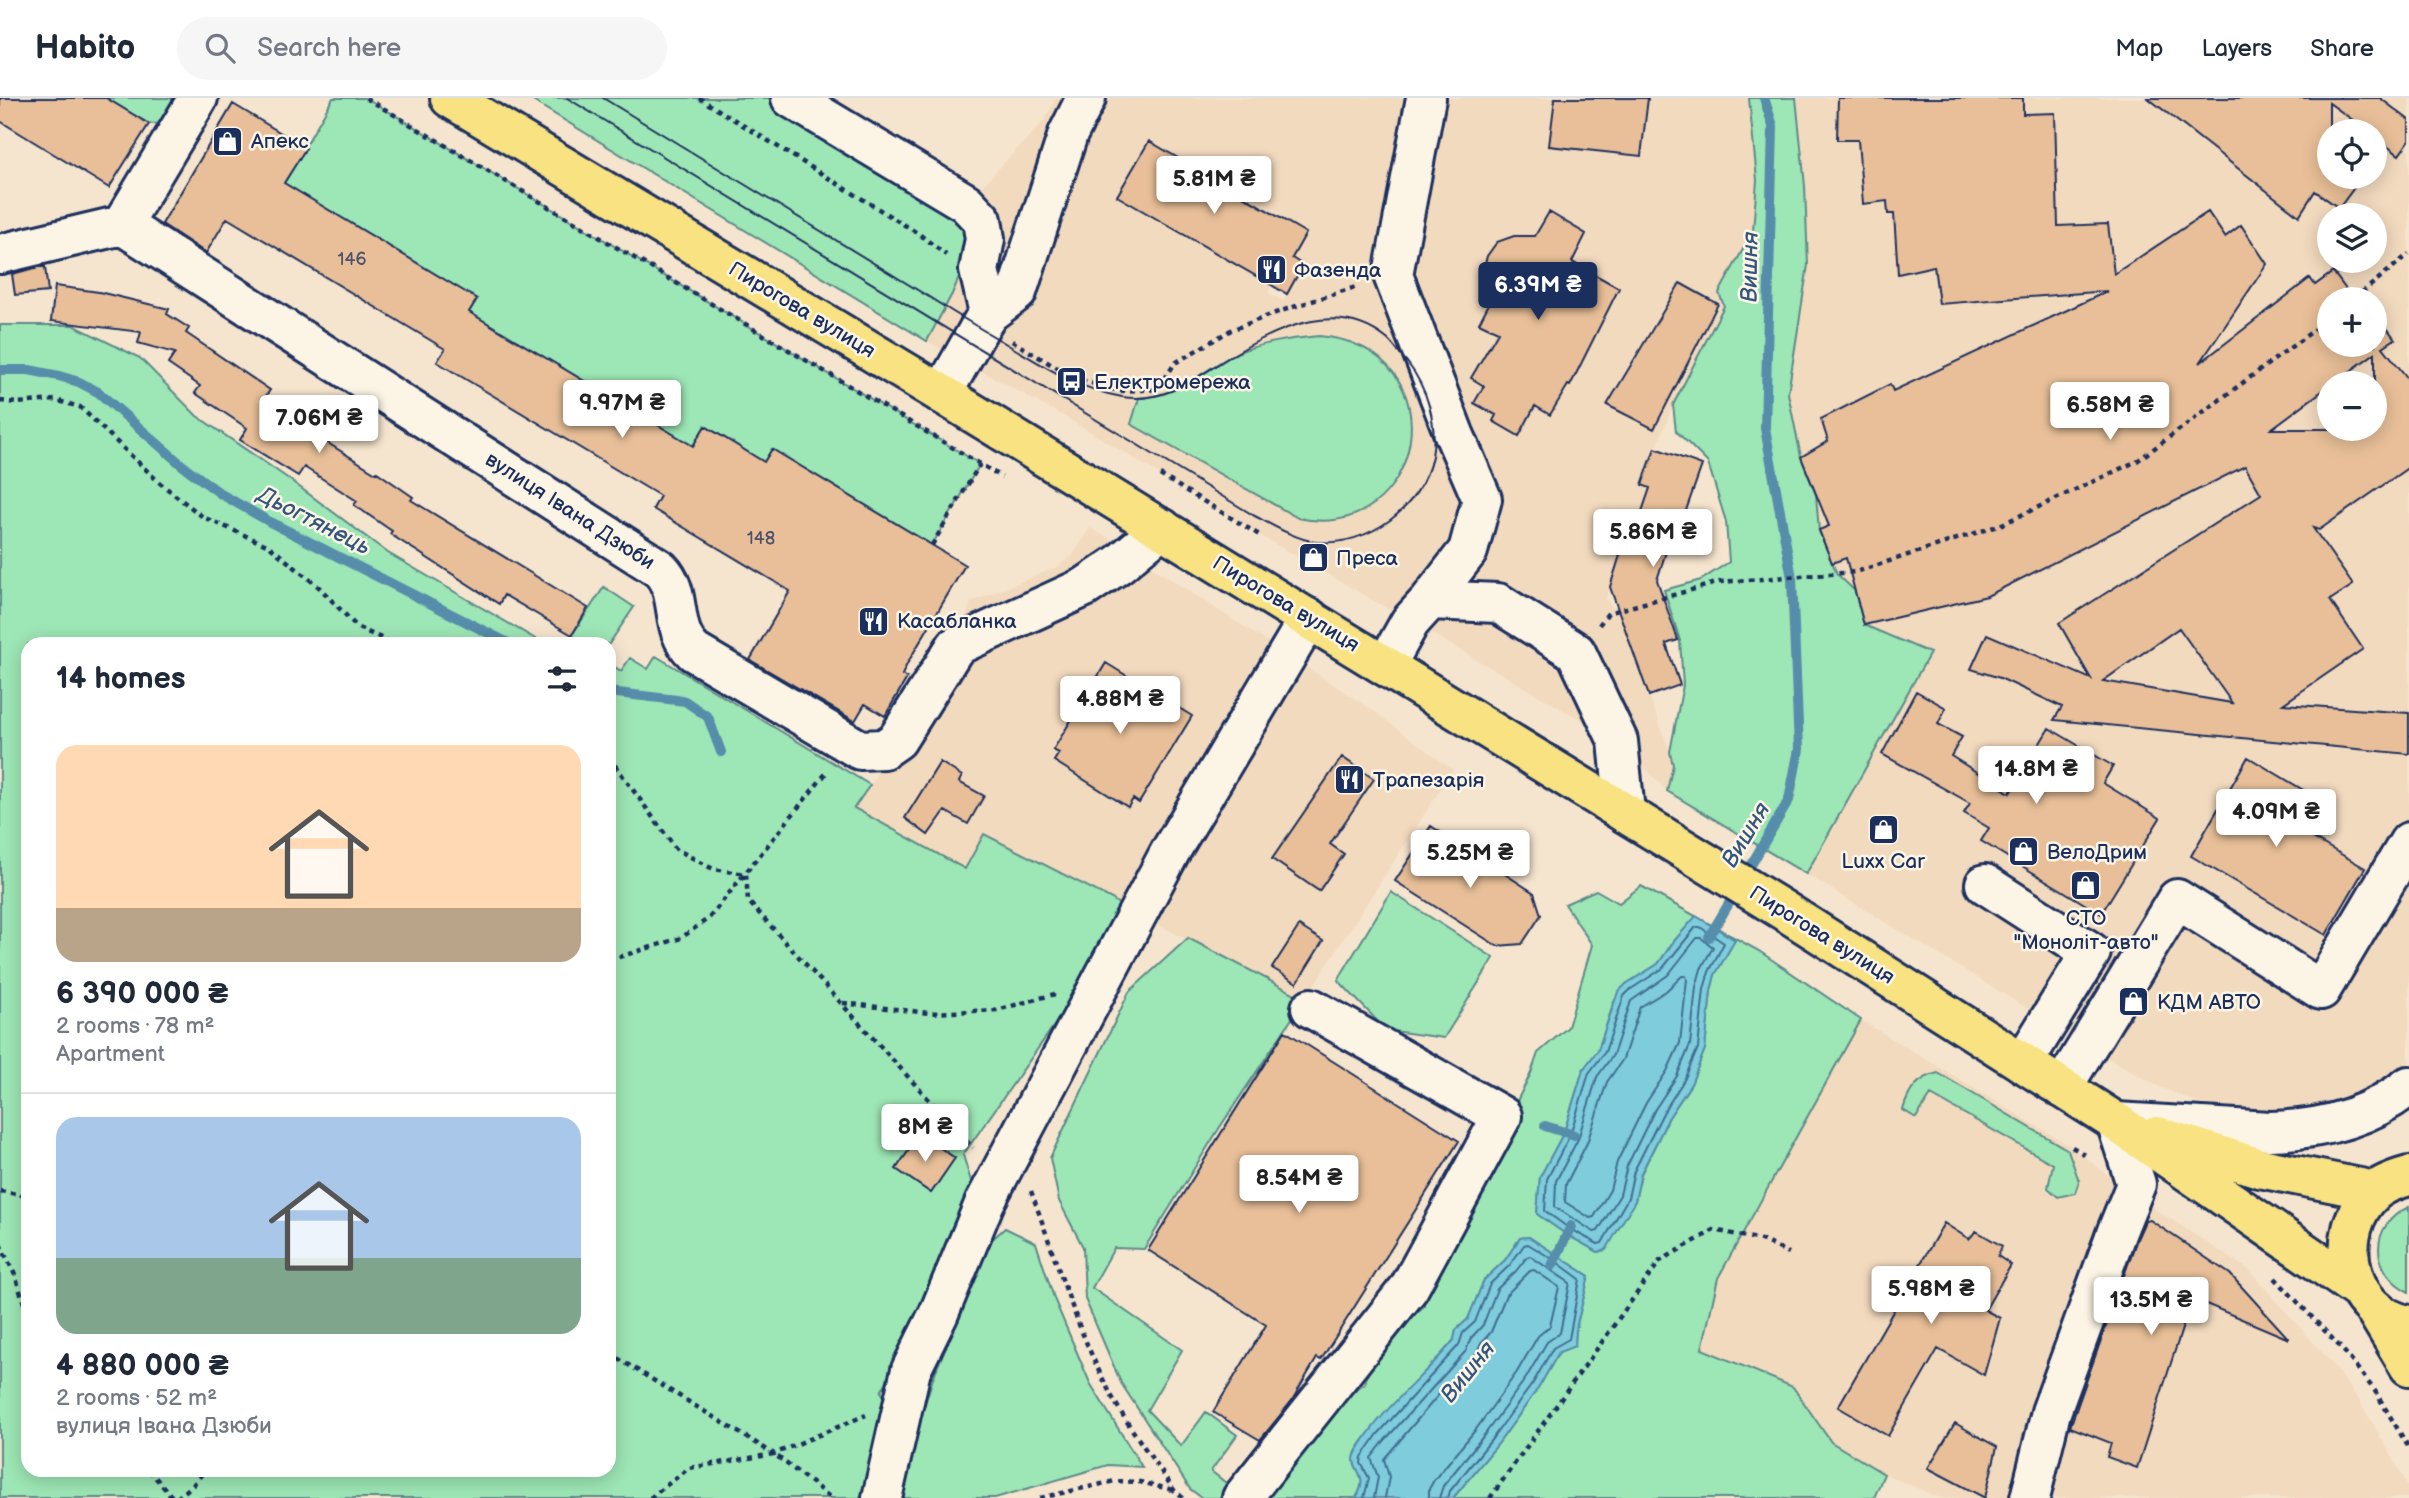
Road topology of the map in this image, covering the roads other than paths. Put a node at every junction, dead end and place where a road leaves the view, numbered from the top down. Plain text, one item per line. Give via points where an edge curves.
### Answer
1 (198, 98) edge
2 (450, 98) edge
3 (791, 98) edge
4 (1086, 98) edge
5 (1426, 98) edge
6 (122, 225) junction
7 (0, 254) edge
8 (985, 318) junction
9 (942, 394) junction
10 (1161, 528) junction
11 (1430, 600) junction
12 (1309, 618) junction
13 (1386, 665) junction
14 (1636, 820) junction
15 (2409, 842) edge
16 (1985, 884) dead end
17 (1311, 1008) dead end
18 (2023, 1062) junction
19 (2409, 1086) edge
20 (2063, 1088) junction
21 (2116, 1122) junction
22 (2392, 1184) edge
23 (2382, 1309) edge
24 (2409, 1366) edge
25 (882, 1498) edge
26 (1242, 1498) edge
27 (2030, 1498) edge

1 - 6 street
2 - 9 main road, Пирогова вулиця
3 - 8 street via 966,203 982,220 985,239 979,270
4 - 8 street via 1068,134 1017,292
5 - 11 street via 1393,275 1482,499 1468,551
6 - 7 street
6 - 10 street, вулиця Івана Дзюби via 660,569 672,587 685,644 860,750 871,751 897,740 956,646 1085,587
8 - 9 street
9 - 10 main road, Пирогова вулиця
10 - 12 main road, Пирогова вулиця
11 - 13 street via 1410,622
11 - 14 street via 1498,603 1576,652 1618,741
12 - 13 main road, Пирогова вулиця
12 - 25 street via 1170,852 985,1202 911,1370
13 - 14 main road, Пирогова вулиця
14 - 18 main road, Пирогова вулиця
15 - 20 street via 2321,990 2177,899
16 - 18 street via 2091,951
17 - 26 street via 1502,1116 1409,1288
18 - 20 main road, Пирогова вулиця
19 - 21 street via 2356,1116 2294,1131
20 - 21 main road, Пирогова вулиця
21 - 22 main road, Пирогова вулиця via 2241,1163
21 - 23 main road, Пирогова вулиця
21 - 27 street via 2136,1184 2051,1412
22 - 23 main road via 2358,1212 2348,1238 2349,1265
23 - 24 main road, Пирогова вулиця

